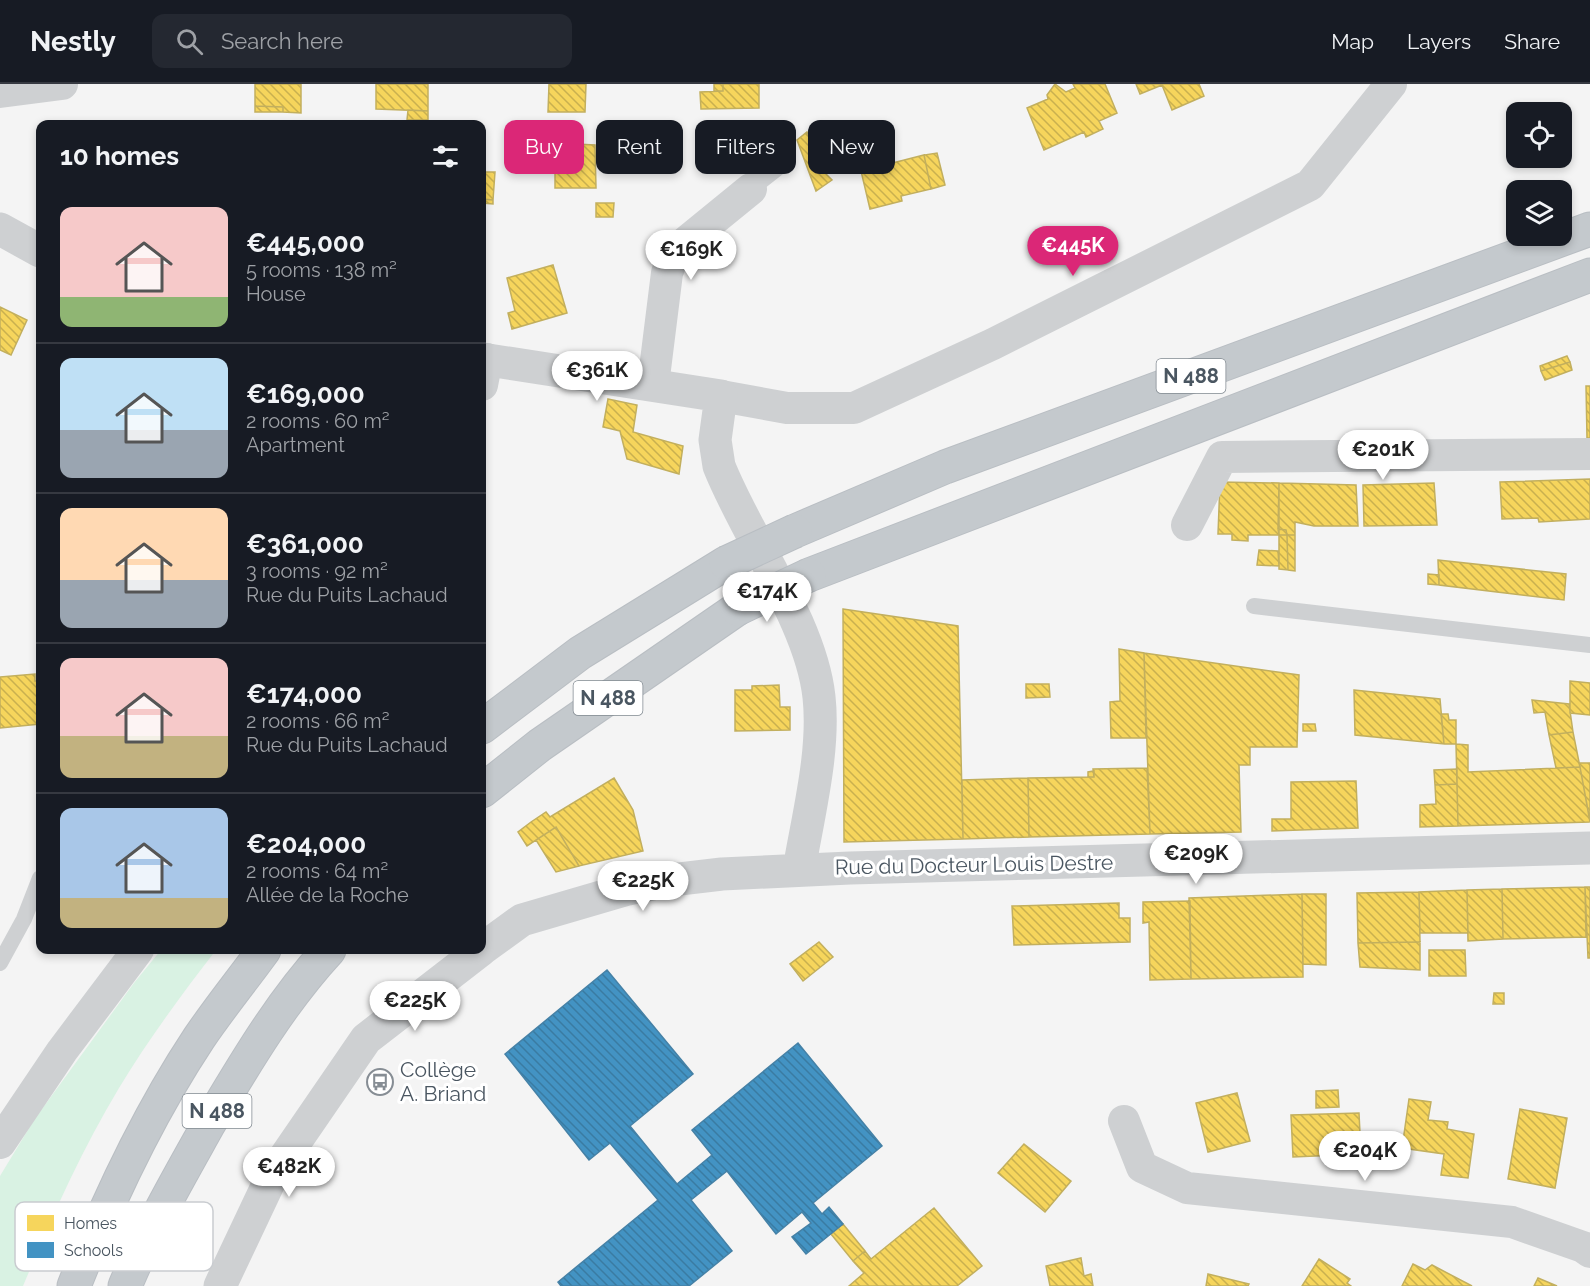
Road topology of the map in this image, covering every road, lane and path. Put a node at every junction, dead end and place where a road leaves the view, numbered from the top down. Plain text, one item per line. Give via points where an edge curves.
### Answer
1 (62, 84) edge
2 (1390, 84) edge
3 (0, 92) edge
4 (770, 174) edge
5 (751, 189) joint
6 (0, 229) edge
7 (1590, 229) edge
8 (36, 249) edge
9 (1590, 275) edge
10 (486, 368) edge
11 (653, 385) junction
12 (722, 396) junction
13 (1590, 454) edge
14 (1187, 525) dead end
15 (1254, 606) dead end
16 (1590, 645) edge
17 (486, 724) edge
18 (486, 788) edge
19 (1590, 848) edge
20 (799, 870) junction
21 (36, 888) edge
22 (486, 945) edge
23 (135, 954) edge
24 (261, 954) edge
25 (325, 954) edge
26 (475, 954) edge
27 (0, 963) edge
28 (1124, 1121) dead end
29 (0, 1143) edge
30 (110, 1202) edge
31 (167, 1202) edge
32 (1590, 1252) edge
33 (80, 1271) edge
34 (132, 1271) edge
35 (74, 1286) edge
36 (124, 1286) edge
37 (220, 1286) edge

1 - 3 street
2 - 12 street via 1310,185 993,345 854,408 787,408
4 - 5 lane
5 - 11 street via 675,251 667,273
6 - 8 street
7 - 17 highway, N 488, bridge via 945,467 795,531 726,563 580,653
9 - 18 highway, N 488, bridge via 809,575 737,609 540,745
10 - 11 street
11 - 12 street
12 - 20 street via 715,440 718,466 805,645 816,676 819,698 813,783
13 - 14 street via 1222,457
15 - 16 lane
19 - 20 street, Rue du Docteur Louis Destre
20 - 22 street, Rue du Docteur Louis Destre via 671,880 628,889 522,920
21 - 27 lane
23 - 29 street via 62,1050
24 - 30 highway, N 488 via 199,1038 140,1139
25 - 31 highway, N 488 via 299,982 240,1070
26 - 37 street, Rue du Docteur Louis Destre via 366,1039 272,1176
28 - 32 street via 1142,1167 1187,1188 1512,1222
33 - 35 highway, N 488
34 - 36 highway, N 488

